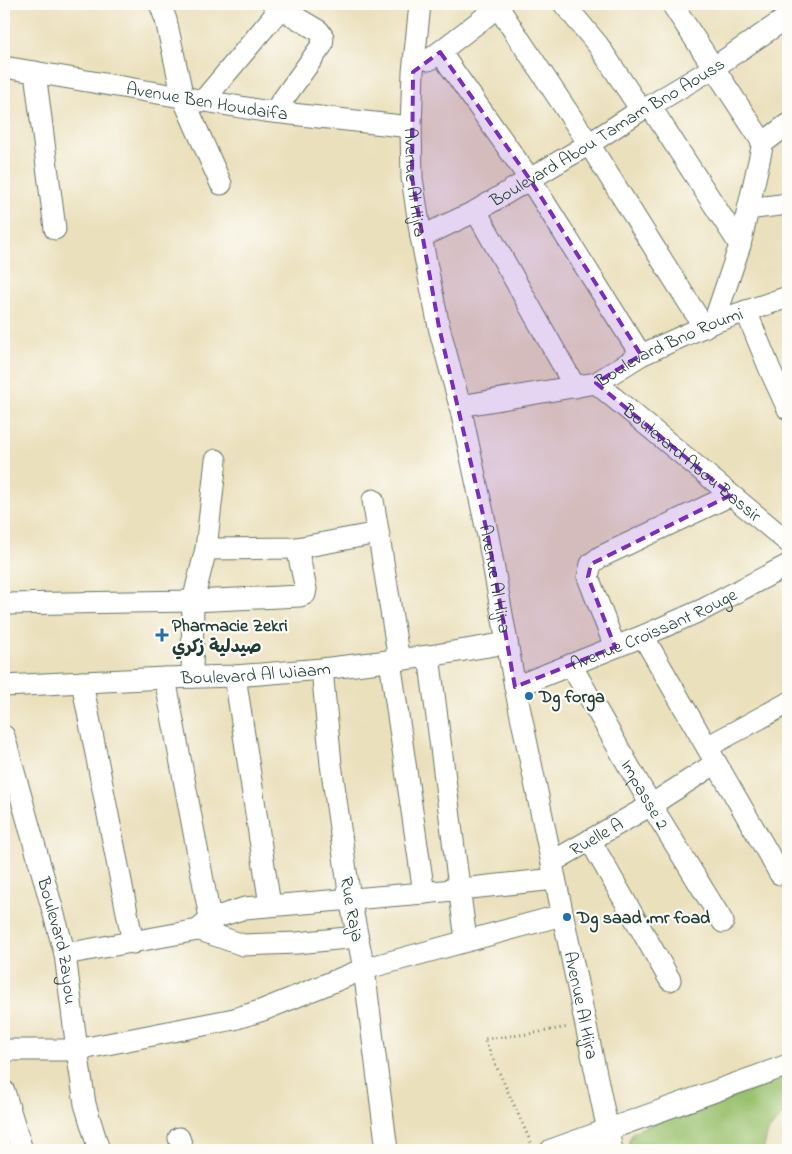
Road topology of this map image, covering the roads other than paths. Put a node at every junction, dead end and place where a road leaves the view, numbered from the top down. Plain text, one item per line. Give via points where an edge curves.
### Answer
1 (160, 4) edge
2 (420, 4) edge
3 (564, 4) edge
4 (672, 4) edge
5 (500, 5) edge
6 (277, 6) edge
7 (788, 17) edge
8 (440, 52) junction
9 (4, 67) edge
10 (713, 68) junction
11 (35, 72) junction
12 (413, 72) junction
13 (193, 100) junction
14 (645, 108) junction
15 (274, 112) junction
16 (788, 124) edge
17 (411, 127) junction
18 (763, 143) junction
19 (589, 144) junction
20 (528, 178) junction
21 (221, 184) dead end
22 (788, 204) edge
23 (748, 209) junction
24 (476, 211) junction
25 (55, 229) dead end
26 (421, 237) junction
27 (740, 245) junction
28 (788, 297) edge
29 (746, 311) junction
30 (709, 325) junction
31 (641, 355) junction
32 (780, 368) edge
33 (596, 383) junction
34 (575, 386) junction
35 (460, 406) junction
36 (788, 409) edge
37 (216, 460) dead end
38 (731, 495) junction
39 (373, 500) dead end
40 (378, 533) junction
41 (788, 542) edge
42 (297, 548) junction
43 (206, 549) junction
44 (788, 564) edge
45 (193, 601) junction
46 (4, 604) edge
47 (644, 636) junction
48 (507, 643) junction
49 (615, 647) junction
50 (429, 656) junction
51 (395, 660) junction
52 (571, 665) junction
53 (322, 669) junction
54 (235, 676) junction
55 (192, 677) junction
56 (165, 678) junction
57 (82, 682) junction
58 (4, 686) edge
59 (515, 687) junction
60 (788, 703) edge
61 (4, 736) edge
62 (712, 755) junction
63 (651, 805) junction
64 (590, 840) junction
65 (554, 871) junction
66 (780, 874) dead end
67 (459, 889) junction
68 (424, 893) junction
69 (350, 899) junction
70 (270, 905) junction
71 (562, 915) junction
72 (723, 922) dead end
73 (207, 928) junction
74 (357, 937) junction
75 (466, 940) junction
76 (133, 943) junction
77 (65, 954) junction
78 (364, 969) junction
79 (670, 980) dead end
80 (4, 1050) edge
81 (76, 1050) junction
82 (788, 1065) edge
83 (4, 1091) edge
84 (611, 1140) edge
85 (22, 1150) edge
86 (99, 1150) edge
87 (387, 1150) edge
88 (551, 1150) edge

1 - 13 street
2 - 12 street, Avenue Al Hijra
3 - 14 street
4 - 10 street
5 - 8 street
5 - 19 street
6 - 13 street
6 - 15 street via 319,31 323,37 322,44
7 - 10 street, Boulevard Abou Tamam Bno Aouss
8 - 12 street
8 - 20 street
9 - 11 street, Avenue Ben Houdaifa
10 - 14 street, Boulevard Abou Tamam Bno Aouss
10 - 18 street
11 - 13 street, Avenue Ben Houdaifa
11 - 25 street
12 - 17 street, Avenue Al Hijra
13 - 15 street, Avenue Ben Houdaifa
13 - 21 street
14 - 19 street, Boulevard Abou Tamam Bno Aouss
14 - 27 street
15 - 17 street, Avenue Ben Houdaifa
16 - 18 street
17 - 26 street, Avenue Al Hijra via 412,178
18 - 23 street
19 - 20 street, Boulevard Abou Tamam Bno Aouss
19 - 30 street
20 - 24 street, Boulevard Abou Tamam Bno Aouss
20 - 31 street
22 - 23 street
23 - 27 street
24 - 26 street, Boulevard Abou Tamam Bno Aouss
24 - 34 street
26 - 35 street, Avenue Al Hijra via 439,327
27 - 30 street
28 - 29 street, Boulevard Bno Roumi
29 - 30 street, Boulevard Bno Roumi
29 - 32 street
30 - 31 street, Boulevard Bno Roumi
31 - 33 street, Boulevard Bno Roumi
32 - 36 street
33 - 34 street, Boulevard Bno Roumi
33 - 38 street, Boulevard Abou Bassir
34 - 35 street, Boulevard Bno Roumi
35 - 48 street, Avenue Al Hijra
37 - 43 street
38 - 41 street, Boulevard Abou Bassir
38 - 49 street via 591,564 588,577
39 - 40 street
40 - 42 street
40 - 51 street
42 - 43 street
42 - 45 street via 306,594
43 - 45 street
44 - 47 street, Avenue Croissant Rouge via 704,609
45 - 46 street
45 - 55 street
47 - 49 street, Avenue Croissant Rouge
47 - 62 street
48 - 50 street, Boulevard Al Wiaam
48 - 59 street, Avenue Al Hijra
49 - 52 street, Avenue Croissant Rouge
50 - 51 street, Boulevard Al Wiaam
50 - 67 street
51 - 53 street, Boulevard Al Wiaam
51 - 68 street
52 - 59 street, Avenue Croissant Rouge
52 - 63 street, Impasse 2
53 - 54 street, Boulevard Al Wiaam
53 - 69 street, Rue Raja via 331,764
54 - 55 street, Boulevard Al Wiaam
54 - 70 street
55 - 56 street, Boulevard Al Wiaam
56 - 57 street, Boulevard Al Wiaam
56 - 73 street
57 - 58 street, Boulevard Al Wiaam
57 - 76 street
59 - 65 street, Avenue Al Hijra
60 - 62 street, Ruelle A
61 - 77 street, Boulevard Zayou
62 - 63 street, Ruelle A
62 - 66 street
63 - 64 street, Ruelle A
63 - 72 street, Impasse 2
64 - 65 street, Ruelle A
64 - 79 street
65 - 67 street
65 - 71 street, Avenue Al Hijra
67 - 68 street
67 - 75 street
68 - 69 street
69 - 70 street
69 - 74 street, Rue Raja
70 - 73 street via 234,911
71 - 75 street
71 - 84 street, Avenue Al Hijra
73 - 74 street via 243,945
73 - 76 street
74 - 78 street, Rue Raja
75 - 78 street
76 - 77 street
77 - 81 street, Boulevard Zayou
78 - 81 street via 234,1019
78 - 87 street, Rue Raja
80 - 81 street
81 - 86 street, Boulevard Zayou via 85,1104
82 - 84 street
83 - 85 street
84 - 88 street

